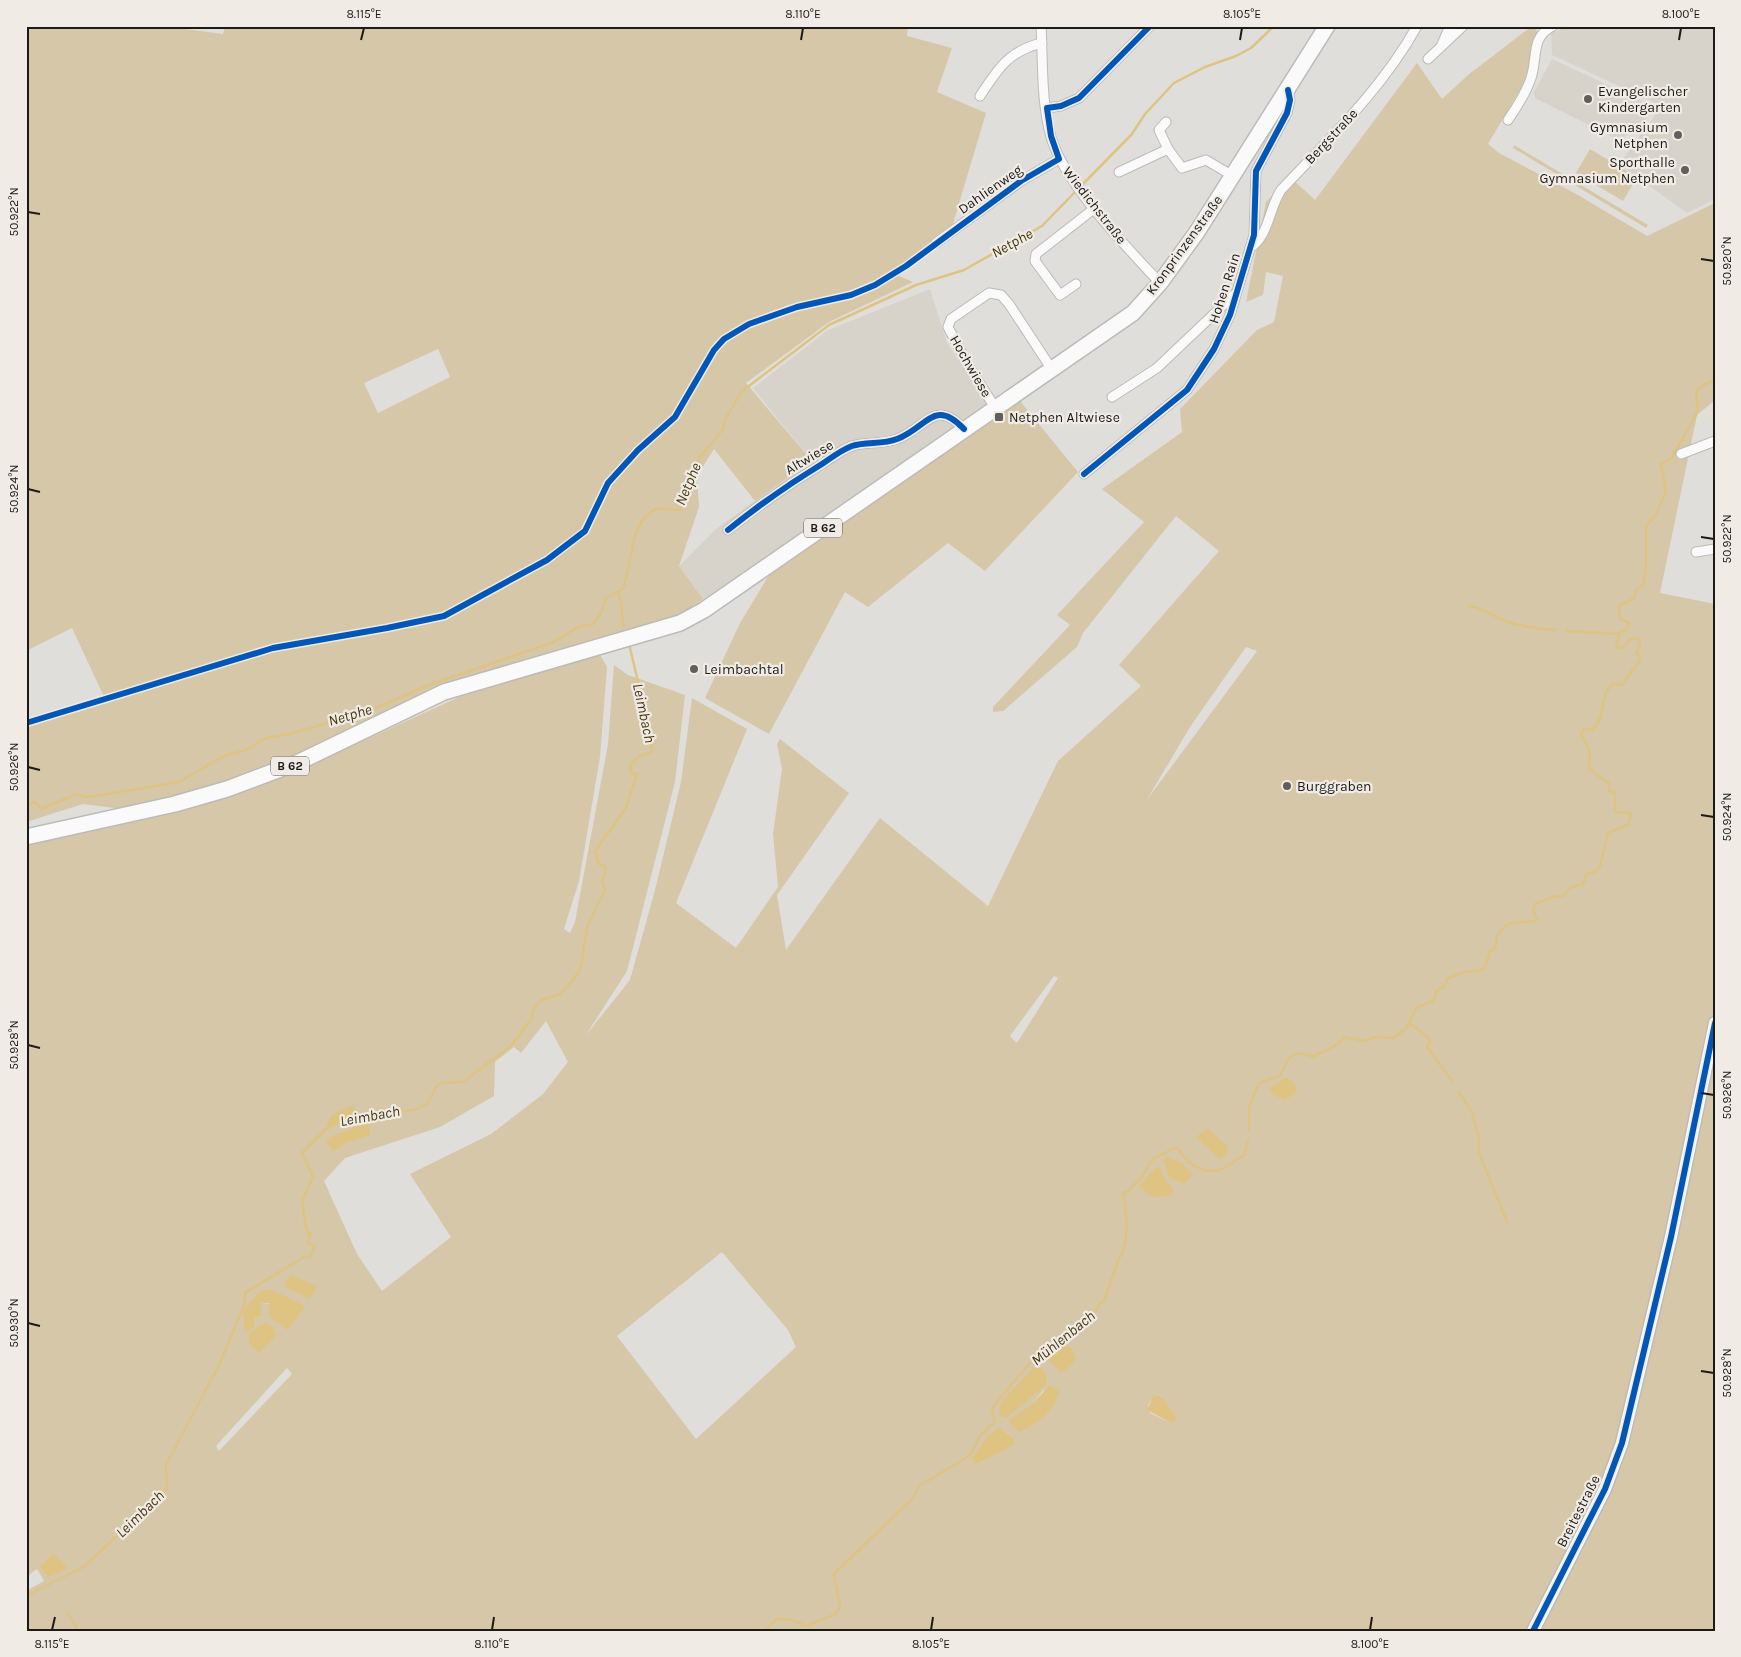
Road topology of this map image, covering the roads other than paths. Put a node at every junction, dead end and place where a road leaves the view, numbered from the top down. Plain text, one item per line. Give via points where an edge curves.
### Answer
1 (1041, 26) edge
2 (1150, 26) edge
3 (1327, 26) edge
4 (1417, 26) edge
5 (1450, 26) edge
6 (1463, 26) edge
7 (1553, 26) edge
8 (1042, 43) junction
9 (1441, 48) junction
10 (1428, 59) dead end
11 (1288, 90) junction
12 (980, 96) dead end
13 (1047, 108) junction
14 (1508, 120) dead end
15 (1166, 122) dead end
16 (1168, 149) junction
17 (1060, 159) junction
18 (1119, 172) dead end
19 (1233, 176) junction
20 (1094, 208) junction
21 (936, 243) dead end
22 (1250, 248) junction
23 (1160, 283) junction
24 (1076, 284) dead end
25 (1237, 291) junction
26 (1050, 368) junction
27 (1112, 397) dead end
28 (996, 409) junction
29 (964, 429) junction
30 (1715, 441) edge
31 (1681, 454) dead end
32 (1084, 474) dead end
33 (728, 530) dead end
34 (1715, 549) edge
35 (1696, 552) dead end
36 (26, 837) edge
37 (1715, 1023) edge
38 (1533, 1631) edge

1 - 8 street, Wiedichstraße
2 - 13 street via 1079,98
3 - 11 main road, Kronprinzenstraße / B 62
4 - 22 street, Bergstraße via 1405,49 1366,97 1281,190 1259,242
5 - 9 street
6 - 9 street
7 - 14 street via 1541,33 1536,42 1530,80
8 - 12 street via 1015,52
8 - 13 street, Wiedichstraße
9 - 10 street
11 - 19 main road, Kronprinzenstraße / B 62
11 - 22 street, Hohen Rain via 1288,113 1256,171 1256,216
13 - 17 street, Wiedichstraße via 1051,136
15 - 16 street via 1159,130
16 - 18 street
16 - 19 street via 1182,168 1206,160
17 - 20 street, Wiedichstraße
17 - 21 street, Dahlienweg via 1021,181
19 - 23 main road, Kronprinzenstraße / B 62
20 - 23 street, Wiedichstraße
20 - 24 street via 1036,254 1035,261 1060,295
22 - 25 street, Hohen Rain
23 - 26 main road, Kronprinzenstraße / B 62 via 1133,313
25 - 27 street via 1157,368
25 - 32 street, Hohen Rain via 1226,325 1191,385
26 - 28 main road, Kronprinzenstraße / B 62
26 - 28 street, Hochwiese via 1001,295 989,293 950,319 948,327
28 - 29 main road, Kronprinzenstraße / B 62
29 - 33 street, Altwiese via 953,418 935,414 894,440 850,447 785,486
29 - 36 main road, B 62 via 741,586 680,623 444,692 299,762 227,789 175,804
30 - 31 street
34 - 35 street
37 - 38 street, Breitestraße via 1671,1237 1633,1399 1612,1472

